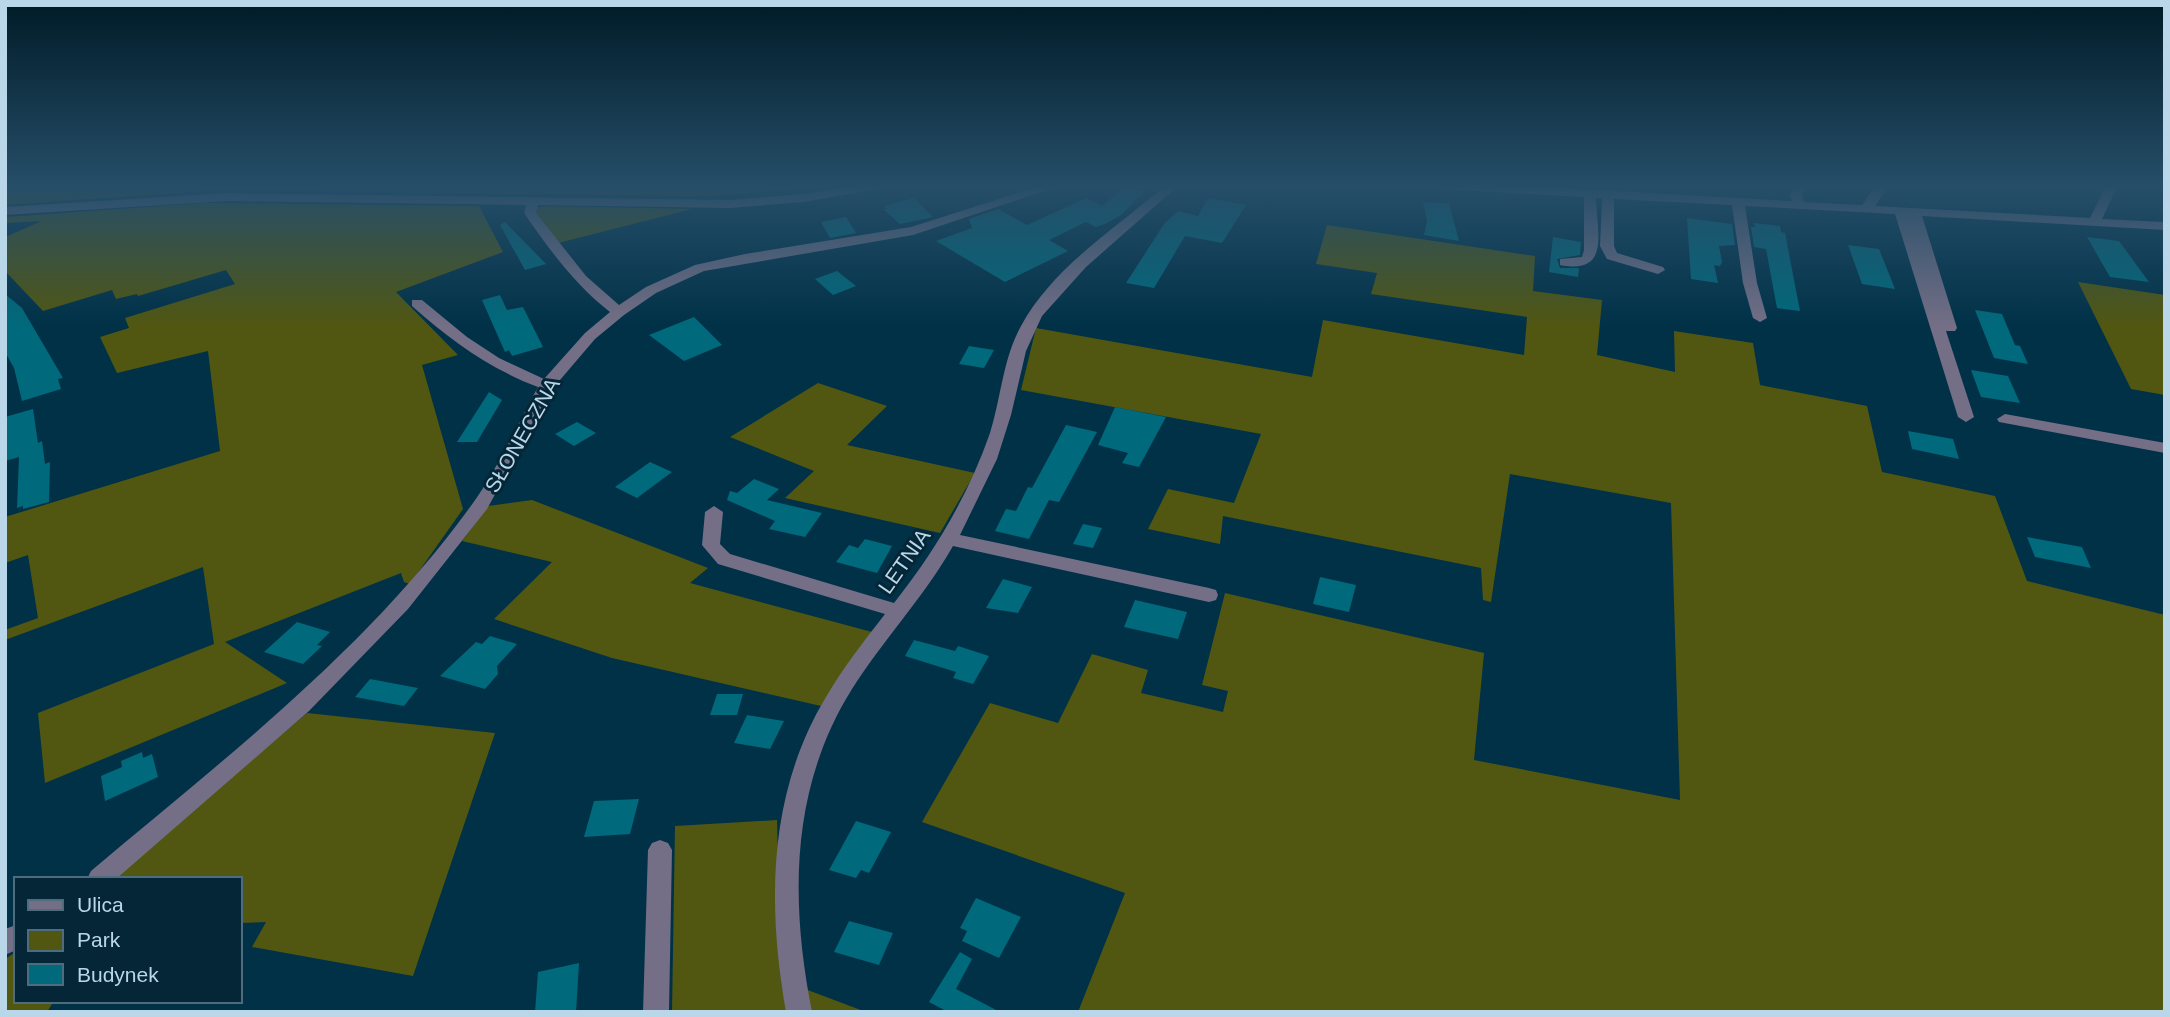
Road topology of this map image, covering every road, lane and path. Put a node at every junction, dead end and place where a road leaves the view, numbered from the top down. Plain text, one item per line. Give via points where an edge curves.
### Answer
1 (544, 232) edge
2 (903, 232) edge
3 (1119, 232) edge
4 (1593, 232) edge
5 (1605, 232) edge
6 (1743, 232) edge
7 (1913, 232) edge
8 (1915, 232) edge
9 (1565, 262) dead end
10 (1658, 270) dead end
11 (417, 303) dead end
12 (619, 312) junction
13 (1760, 318) dead end
14 (1950, 328) dead end
15 (547, 385) junction
16 (1966, 417) dead end
17 (2005, 419) dead end
18 (2165, 448) edge
19 (714, 512) dead end
20 (948, 539) junction
21 (1209, 596) dead end
22 (897, 611) junction
23 (660, 850) dead end
24 (101, 877) edge
25 (656, 1012) edge
26 (799, 1012) edge

1 - 12 street via 603,301
2 - 12 street, SŁONECZNA via 700,268 651,290
3 - 20 street, LETNIA via 1033,316 981,479
4 - 9 street via 1587,261
5 - 10 street via 1612,256
6 - 13 street
7 - 16 street
8 - 14 street
11 - 15 street via 461,342 516,374
12 - 15 street, SŁONECZNA via 590,336
15 - 24 street, SŁONECZNA via 481,505 401,604 302,705
17 - 18 street
19 - 22 street via 711,545 724,559
20 - 21 street
20 - 22 street, LETNIA
22 - 26 street, LETNIA via 832,704 799,775 788,824 786,904 791,976
23 - 25 street

